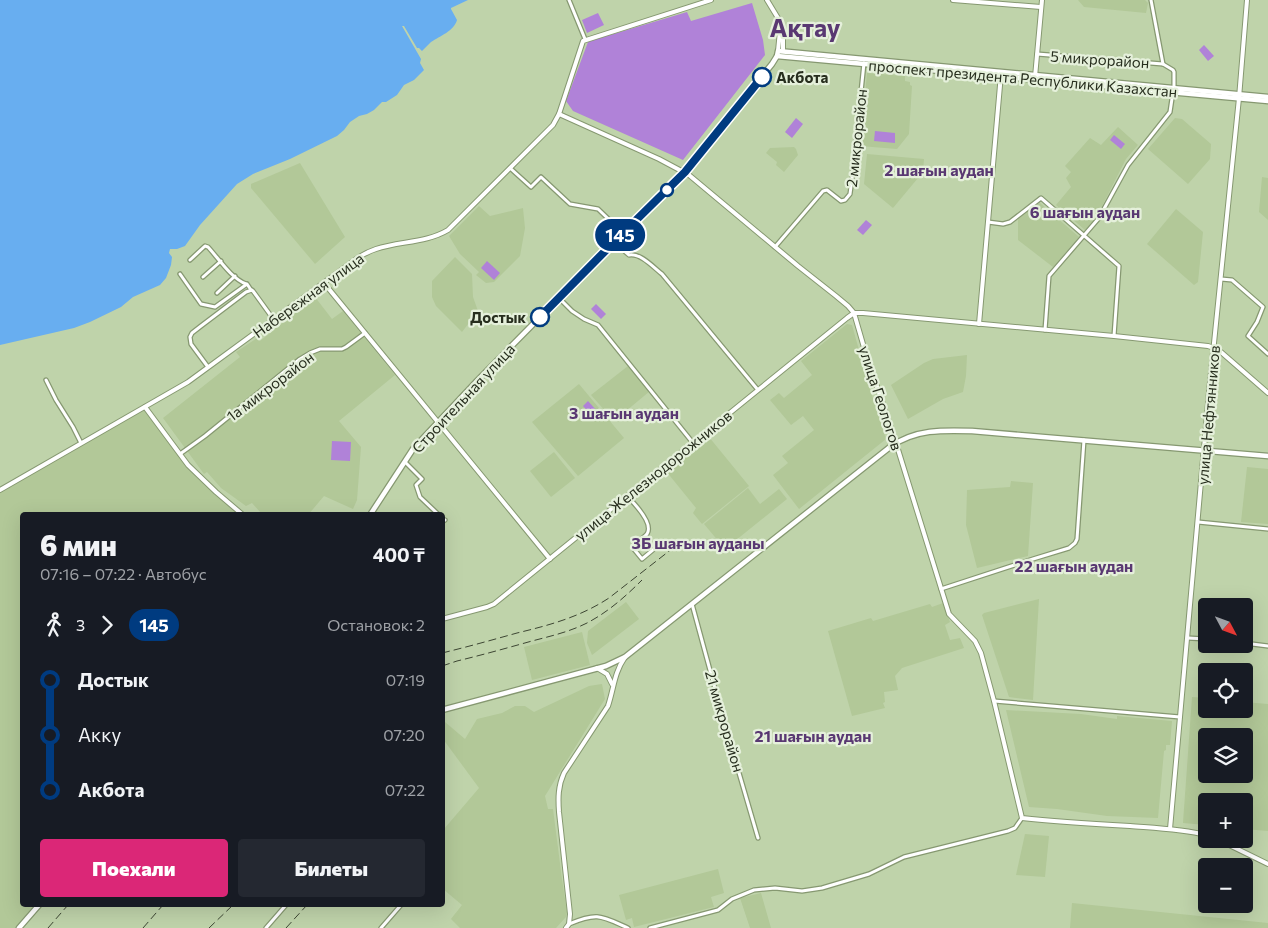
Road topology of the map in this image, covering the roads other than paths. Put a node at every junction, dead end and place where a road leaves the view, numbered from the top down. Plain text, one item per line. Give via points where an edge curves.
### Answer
1 (569, 0) edge
2 (711, 0) edge
3 (766, 0) edge
4 (953, 0) edge
5 (1042, 0) edge
6 (1150, 0) edge
7 (1247, 0) edge
8 (1010, 2) edge
9 (1041, 7) junction
10 (585, 39) junction
11 (780, 54) junction
12 (1037, 54) junction
13 (864, 61) junction
14 (1163, 64) junction
15 (1001, 74) junction
16 (1035, 77) junction
17 (1173, 90) junction
18 (1239, 96) junction
19 (1268, 99) edge
20 (559, 114) junction
21 (510, 168) junction
22 (685, 172) junction
23 (988, 222) junction
24 (623, 233) junction
25 (1084, 236) junction
26 (614, 242) junction
27 (775, 247) junction
28 (190, 260) dead end
29 (221, 261) junction
30 (180, 274) dead end
31 (235, 276) junction
32 (203, 277) dead end
33 (1221, 279) junction
34 (324, 283) junction
35 (247, 284) junction
36 (252, 290) junction
37 (216, 293) dead end
38 (559, 298) junction
39 (1268, 305) edge
40 (1263, 307) junction
41 (854, 313) junction
42 (274, 320) junction
43 (979, 324) junction
44 (1045, 330) junction
45 (365, 333) junction
46 (1114, 336) junction
47 (1214, 348) junction
48 (1268, 354) edge
49 (208, 368) junction
50 (46, 380) dead end
51 (758, 390) junction
52 (1268, 392) edge
53 (144, 407) junction
54 (437, 422) junction
55 (1084, 440) junction
56 (81, 443) junction
57 (692, 443) junction
58 (896, 443) junction
59 (1205, 450) junction
60 (180, 454) junction
61 (1268, 456) edge
62 (404, 462) junction
63 (0, 490) edge
64 (626, 495) junction
65 (239, 512) edge
66 (372, 512) edge
67 (435, 512) edge
68 (1198, 522) junction
69 (1268, 529) edge
70 (654, 549) dead end
71 (550, 559) junction
72 (940, 589) junction
73 (692, 603) junction
74 (445, 618) edge
75 (1188, 638) junction
76 (1198, 639) edge
77 (1253, 644) edge
78 (1268, 646) edge
79 (625, 657) junction
80 (597, 668) junction
81 (613, 686) junction
82 (994, 701) junction
83 (445, 709) edge
84 (1180, 718) junction
85 (1022, 818) junction
86 (1170, 829) junction
87 (1198, 834) edge
88 (758, 838) dead end
89 (1235, 848) edge
90 (1268, 864) edge
91 (37, 907) edge
92 (284, 907) edge
93 (399, 907) edge
94 (616, 923) junction
95 (569, 925) edge
96 (19, 928) edge
97 (266, 928) edge
98 (381, 928) edge
99 (576, 928) edge
100 (618, 928) edge
101 (628, 928) edge
102 (650, 928) edge

1 - 10 street
2 - 10 street
3 - 11 street via 781,23
4 - 8 street
5 - 9 street
6 - 14 street, 5 микрорайон
7 - 18 street, улица Нефтянников
8 - 9 street
9 - 12 street
10 - 20 street, Набережная улица
11 - 13 main road, проспект президента Республики Казахстан
11 - 22 main road, Строительная улица via 776,64 769,68
12 - 14 street, 5 микрорайон
12 - 16 street
13 - 15 main road, проспект президента Республики Казахстан
13 - 27 street, 2 микрорайон via 850,194 840,201 827,190 823,191
14 - 17 street, 5 микрорайон via 1174,72
15 - 16 main road, проспект президента Республики Казахстан
15 - 23 street
16 - 17 main road, проспект президента Республики Казахстан
17 - 18 main road, проспект президента Республики Казахстан
17 - 25 street via 1170,112 1128,165 1099,218
18 - 19 main road, проспект президента Республики Казахстан
18 - 33 street, улица Нефтянников
20 - 21 street, Набережная улица via 553,125
20 - 22 street
21 - 24 street via 530,186 541,177 570,204 598,209
21 - 34 street, Набережная улица via 448,230 427,239 369,251
22 - 24 main road, Строительная улица
22 - 27 street
23 - 25 street via 1010,222 1041,198
23 - 43 street
24 - 26 main road, Строительная улица
25 - 44 street via 1049,276
25 - 46 street via 1119,266
26 - 38 main road, Строительная улица
26 - 51 street via 662,274
27 - 41 street
28 - 29 street via 208,246
29 - 31 street
29 - 32 street
30 - 35 street via 201,304 214,307
31 - 35 street
31 - 37 street
33 - 40 street via 1232,280
33 - 47 street, улица Нефтянников
34 - 42 street, Набережная улица
34 - 45 street
35 - 36 street
36 - 42 street
36 - 49 street via 190,337 191,344
38 - 54 main road, Строительная улица
38 - 57 street via 572,311 598,325
39 - 40 street
40 - 48 street via 1248,336
41 - 43 street
41 - 51 street, улица Железнодорожников
41 - 58 street, улица Геологов
42 - 49 street, Набережная улица
43 - 44 street
44 - 46 street
45 - 54 street
45 - 60 street, 1а микрорайон via 342,349 320,348 300,359
46 - 47 street
47 - 52 street
47 - 59 street, улица Нефтянников
49 - 53 street, Набережная улица
50 - 56 street
51 - 57 street, улица Железнодорожников
53 - 56 street, Набережная улица
53 - 60 street
54 - 62 main road, Строительная улица
54 - 71 street
55 - 58 main road via 939,430
55 - 59 main road
55 - 72 street via 1076,539 1072,546
56 - 63 street, Набережная улица
57 - 64 street, улица Железнодорожников
58 - 72 street, улица Геологов
58 - 73 main road
59 - 61 main road
59 - 68 street, улица Нефтянников
60 - 65 street
62 - 66 main road, Строительная улица
62 - 67 street via 422,479 416,485 420,497
64 - 70 street via 647,520 648,531 633,548 642,559
64 - 71 street, улица Железнодорожников
68 - 69 street
68 - 75 street, улица Нефтянников
71 - 74 street, улица Железнодорожников via 494,604
72 - 82 street, улица Геологов via 949,614 978,646
73 - 79 main road
73 - 88 street, 21 микрорайон
75 - 76 street
75 - 84 street, улица Нефтянников
77 - 78 street
79 - 80 main road
79 - 81 street
80 - 81 street via 606,674
80 - 83 main road
81 - 95 street via 608,706 564,773 559,788
82 - 84 street
82 - 85 street, улица Геологов
84 - 86 street, улица Нефтянников
85 - 86 street
85 - 102 street via 1015,828 1008,831 904,857 869,874 837,884 802,891 762,888 732,899 718,910
86 - 87 street
89 - 90 street
91 - 96 main road
92 - 97 street
93 - 98 street
94 - 95 street via 596,916
94 - 100 street
94 - 101 street
95 - 99 street

